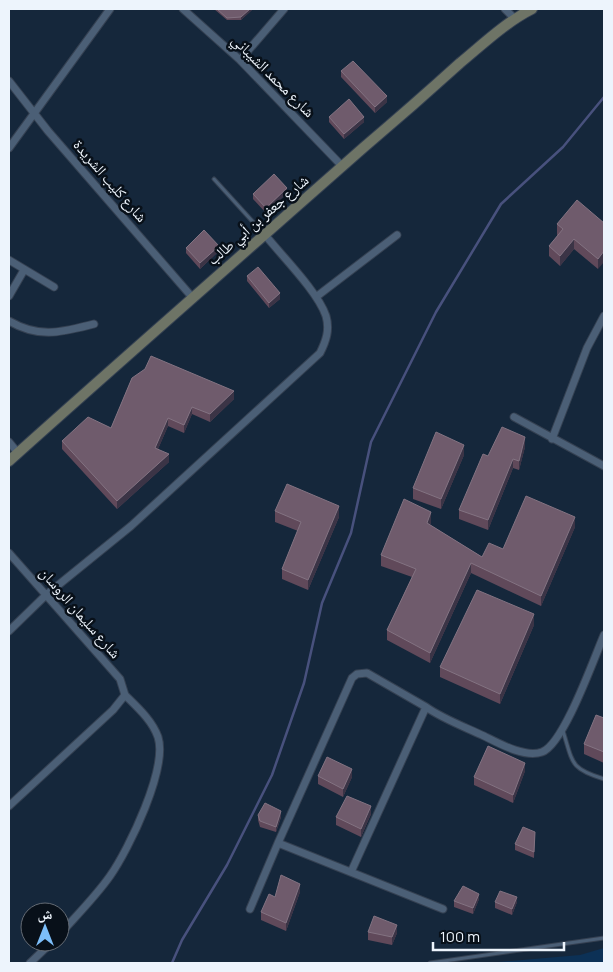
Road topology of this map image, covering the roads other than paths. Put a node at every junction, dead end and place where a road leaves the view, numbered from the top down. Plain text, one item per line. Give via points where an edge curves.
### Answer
1 (110, 9) edge
2 (183, 9) edge
3 (284, 9) edge
4 (506, 9) edge
5 (532, 9) edge
6 (514, 19) junction
7 (240, 60) junction
8 (9, 80) edge
9 (34, 112) junction
10 (9, 148) edge
11 (342, 166) junction
12 (214, 179) dead end
13 (397, 234) dead end
14 (266, 236) junction
15 (9, 260) edge
16 (24, 270) junction
17 (54, 288) dead end
18 (9, 296) edge
19 (192, 297) junction
20 (316, 297) junction
21 (604, 316) edge
22 (9, 322) edge
23 (94, 324) dead end
24 (514, 417) dead end
25 (552, 439) junction
26 (9, 442) edge
27 (18, 453) junction
28 (9, 461) edge
29 (604, 466) edge
30 (9, 553) edge
31 (46, 595) junction
32 (9, 630) edge
33 (604, 635) edge
34 (125, 694) junction
35 (426, 707) junction
36 (563, 731) junction
37 (604, 780) edge
38 (9, 806) edge
39 (278, 844) junction
40 (351, 872) junction
41 (250, 909) dead end
42 (443, 909) dead end
43 (70, 923) edge
44 (604, 938) edge
45 (42, 952) edge
46 (30, 963) edge
47 (430, 963) edge

1 - 9 street
2 - 7 street, شارع محمد الشيباني
3 - 7 street
4 - 6 street
5 - 6 street, شارع جعفر بن أبي طالب
6 - 11 street, شارع جعفر بن أبي طالب
7 - 11 street, شارع محمد الشيباني
8 - 9 street, شارع كليب الشريدة
9 - 10 street
9 - 19 street, شارع كليب الشريدة
11 - 14 street, شارع جعفر بن أبي طالب
12 - 14 lane
13 - 20 street
14 - 19 street, شارع جعفر بن أبي طالب
14 - 20 street
15 - 16 street
16 - 17 street
16 - 18 street
19 - 27 street, شارع جعفر بن أبي طالب
20 - 31 street via 327,325 326,343 320,353 131,526
21 - 25 street via 587,348
22 - 23 street via 22,329 55,333
24 - 25 street
25 - 29 street
26 - 27 street
27 - 28 street, شارع جعفر بن أبي طالب
30 - 31 street, شارع سليمان الروسان
31 - 32 street
31 - 34 street, شارع سليمان الروسان via 120,679
33 - 36 street
34 - 38 street via 113,710
34 - 43 street, شارع سليمان الروسان via 153,726 160,759 124,854 98,892
35 - 36 street via 497,743 529,753 543,752
35 - 39 street via 367,673 352,678
35 - 40 street
36 - 37 lane via 573,764 584,774
39 - 40 street
39 - 41 street
40 - 42 street
44 - 47 lane
45 - 46 street

